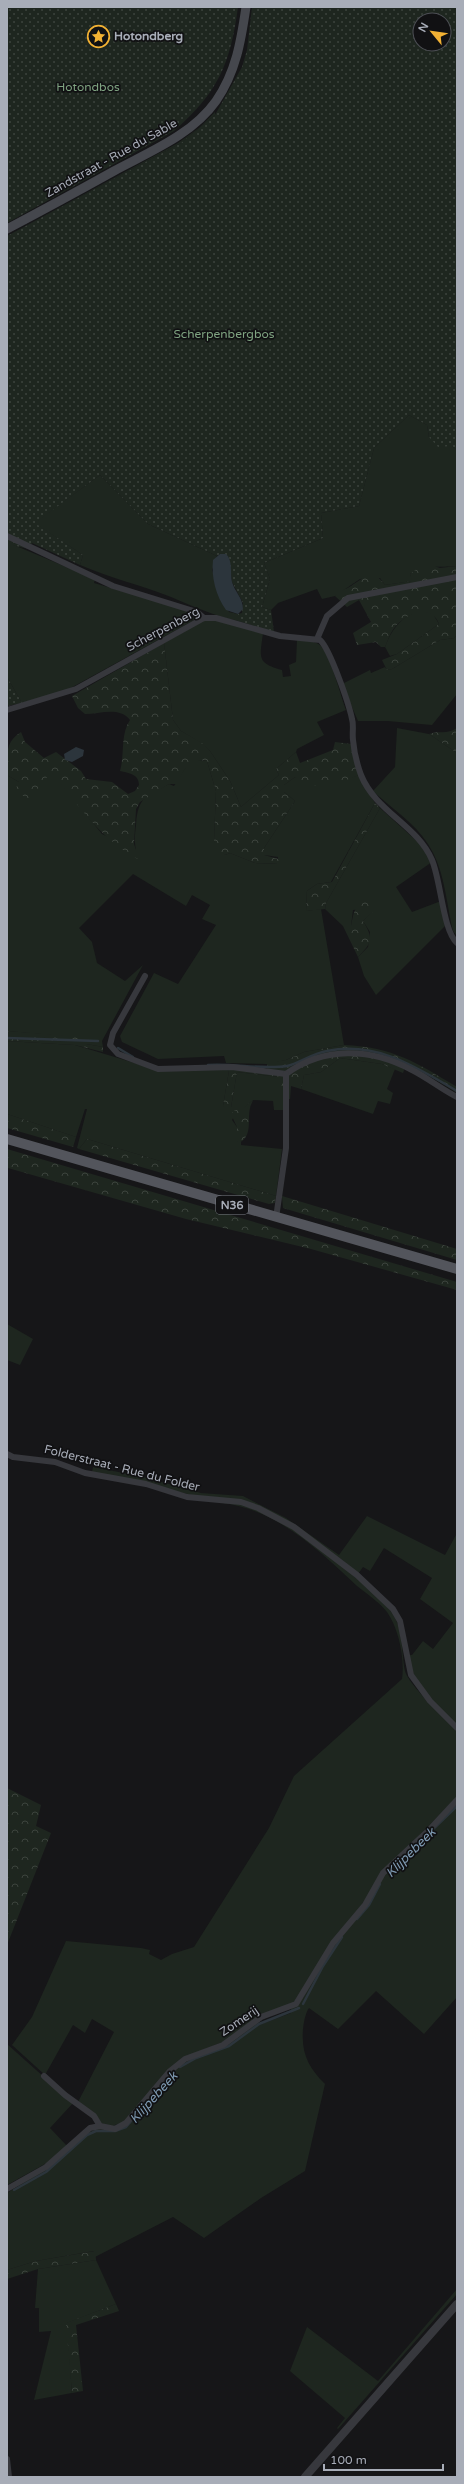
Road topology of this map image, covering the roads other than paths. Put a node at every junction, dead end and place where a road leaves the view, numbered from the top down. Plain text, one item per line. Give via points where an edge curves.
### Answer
1 (246, 7) edge
2 (7, 229) edge
3 (7, 536) edge
4 (457, 577) edge
5 (204, 618) junction
6 (317, 639) junction
7 (7, 710) edge
8 (457, 943) edge
9 (145, 976) dead end
10 (286, 1074) junction
11 (457, 1097) edge
12 (7, 1139) edge
13 (276, 1218) junction
14 (457, 1269) edge
15 (7, 1454) edge
16 (457, 1728) edge
17 (457, 1800) edge
18 (44, 2076) dead end
19 (100, 2126) junction
20 (7, 2189) edge
21 (457, 2304) edge
22 (7, 2459) edge
23 (9, 2477) edge
24 (305, 2477) edge

1 - 2 main road, Zandstraat - Rue du Sable via 241,46 234,67 215,102 200,118 170,141
3 - 5 street via 113,586 197,612
4 - 6 street via 348,598 327,616
5 - 6 street, Scherpenberg via 216,618 280,636
5 - 7 street, Scherpenberg via 76,689
6 - 8 street via 323,643 328,653 352,720 354,752 364,781 378,803 407,828 429,853 439,882 448,929
9 - 10 street via 113,1033 110,1044 115,1052 158,1069 232,1067
10 - 11 street via 321,1055 373,1054 413,1070
10 - 13 street via 286,1148
12 - 13 main road, N36
13 - 14 main road, N36
15 - 16 street, Folderstraat - Rue du Folder via 55,1462 85,1473 146,1484 191,1498 241,1502 294,1527 343,1563 393,1610 400,1621 411,1675 430,1701
17 - 19 street, Zomerij via 383,1873 365,1905 333,1943 296,2004 261,2018 223,2045 185,2059 170,2071 126,2123 115,2128
18 - 19 street via 94,2116
19 - 20 street, Zomerij via 90,2128 46,2167
21 - 24 street
22 - 23 street

